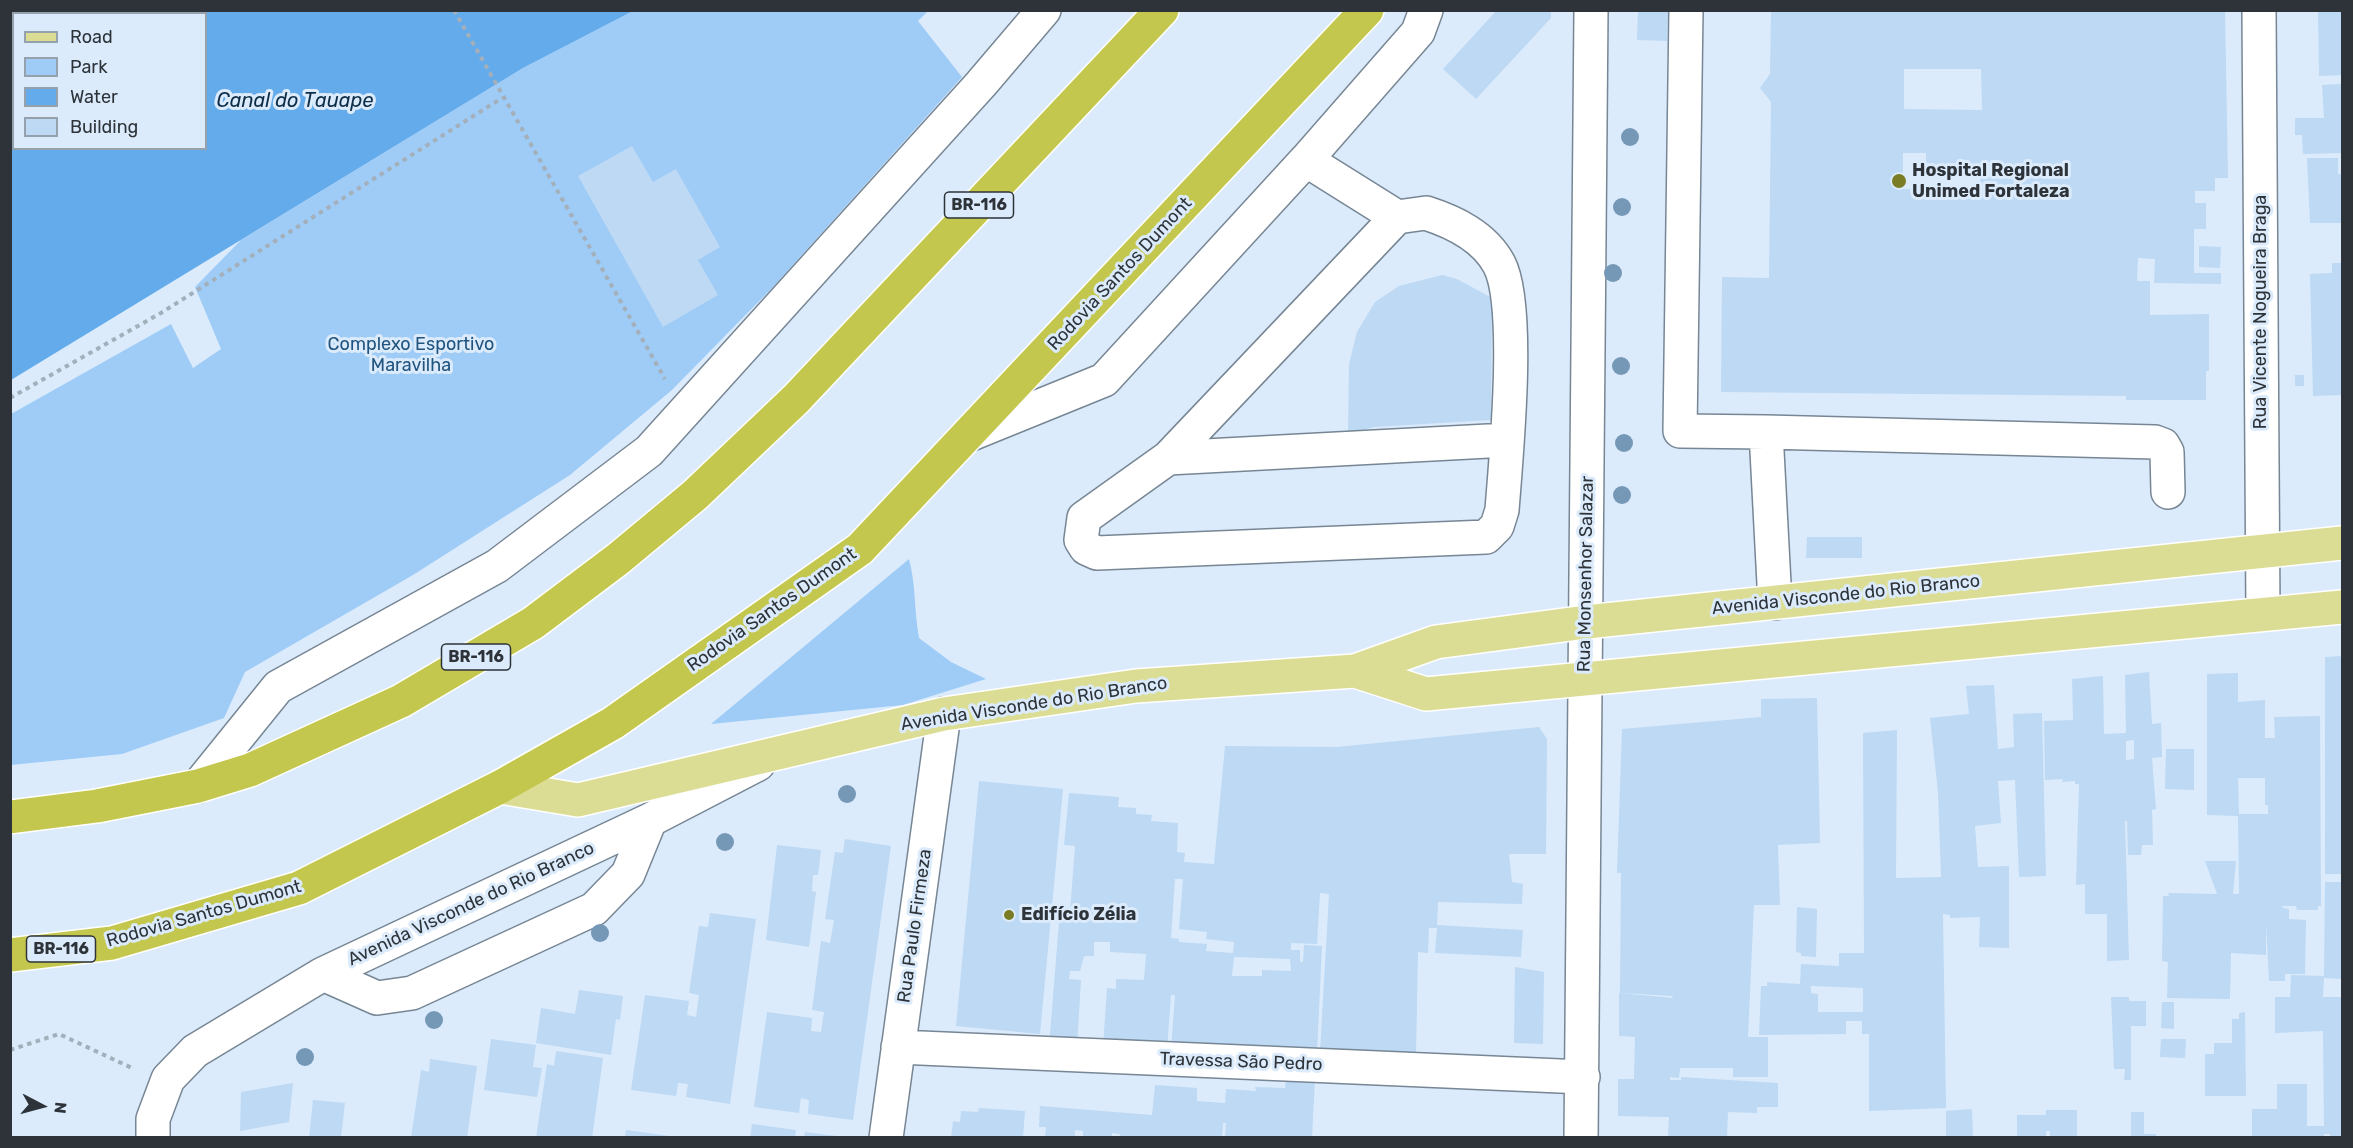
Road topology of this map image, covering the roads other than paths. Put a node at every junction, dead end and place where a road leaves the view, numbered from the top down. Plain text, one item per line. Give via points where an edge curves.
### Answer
1 (1044, 10) edge
2 (1162, 10) edge
3 (1367, 10) edge
4 (1426, 10) edge
5 (1591, 10) edge
6 (1686, 10) edge
7 (2259, 10) edge
8 (1306, 160) junction
9 (1397, 218) junction
10 (1766, 432) junction
11 (971, 434) junction
12 (1507, 440) junction
13 (1168, 458) junction
14 (2168, 492) dead end
15 (2343, 543) edge
16 (2263, 550) junction
17 (1775, 603) junction
18 (2343, 607) edge
19 (2263, 614) junction
20 (1586, 622) junction
21 (1355, 671) junction
22 (1584, 680) junction
23 (944, 714) junction
24 (786, 749) junction
25 (198, 786) junction
26 (500, 787) junction
27 (10, 817) edge
28 (650, 819) junction
29 (10, 955) edge
30 (323, 974) junction
31 (898, 1047) junction
32 (1583, 1077) junction
33 (153, 1137) edge
34 (886, 1137) edge
35 (1581, 1137) edge

1 - 25 street via 649,451 497,566 278,687
2 - 25 highway, BR-116 via 795,399 695,495 618,559 533,623 401,701 250,770
3 - 11 highway, Rodovia Santos Dumont / BR-116
4 - 8 street via 1418,32
5 - 20 street, Rua Monsenhor Salazar
6 - 10 street via 1680,431
7 - 16 street, Rua Vicente Nogueira Braga
8 - 9 street
8 - 11 street via 1104,380
9 - 12 street via 1426,213 1456,222 1491,250 1500,265 1508,289 1510,338
9 - 13 street
10 - 14 street via 2155,442 2167,452
10 - 17 street
11 - 26 highway, Rodovia Santos Dumont / BR-116 via 860,549 614,723
12 - 13 street
12 - 13 street via 1502,510 1497,526 1486,537 1097,553 1086,548 1081,540 1084,518
15 - 16 main road, Avenida Visconde do Rio Branco
16 - 17 main road, Avenida Visconde do Rio Branco
16 - 19 street, Rua Vicente Nogueira Braga
17 - 20 main road, Avenida Visconde do Rio Branco
18 - 19 main road, Avenida Visconde do Rio Branco
19 - 22 main road, Avenida Visconde do Rio Branco
20 - 21 main road, Avenida Visconde do Rio Branco via 1436,642
20 - 22 street, Rua Monsenhor Salazar
21 - 22 main road, Avenida Visconde do Rio Branco via 1426,694
21 - 23 main road, Avenida Visconde do Rio Branco via 1136,686
22 - 32 street, Rua Monsenhor Salazar
23 - 24 main road, Avenida Visconde do Rio Branco
23 - 31 street, Rua Paulo Firmeza
24 - 26 main road, Avenida Visconde do Rio Branco via 578,800
24 - 28 street, Avenida Visconde do Rio Branco
25 - 27 highway, BR-116 via 97,806
26 - 29 highway, Rodovia Santos Dumont / BR-116 via 299,888 112,943
28 - 30 street, Avenida Visconde do Rio Branco
28 - 30 street via 628,874 594,909 412,993 377,998
30 - 33 street, Avenida Visconde do Rio Branco via 195,1051 168,1079 153,1119
31 - 32 street, Travessa São Pedro
31 - 34 street, Rua Paulo Firmeza
32 - 35 street, Rua Monsenhor Salazar

